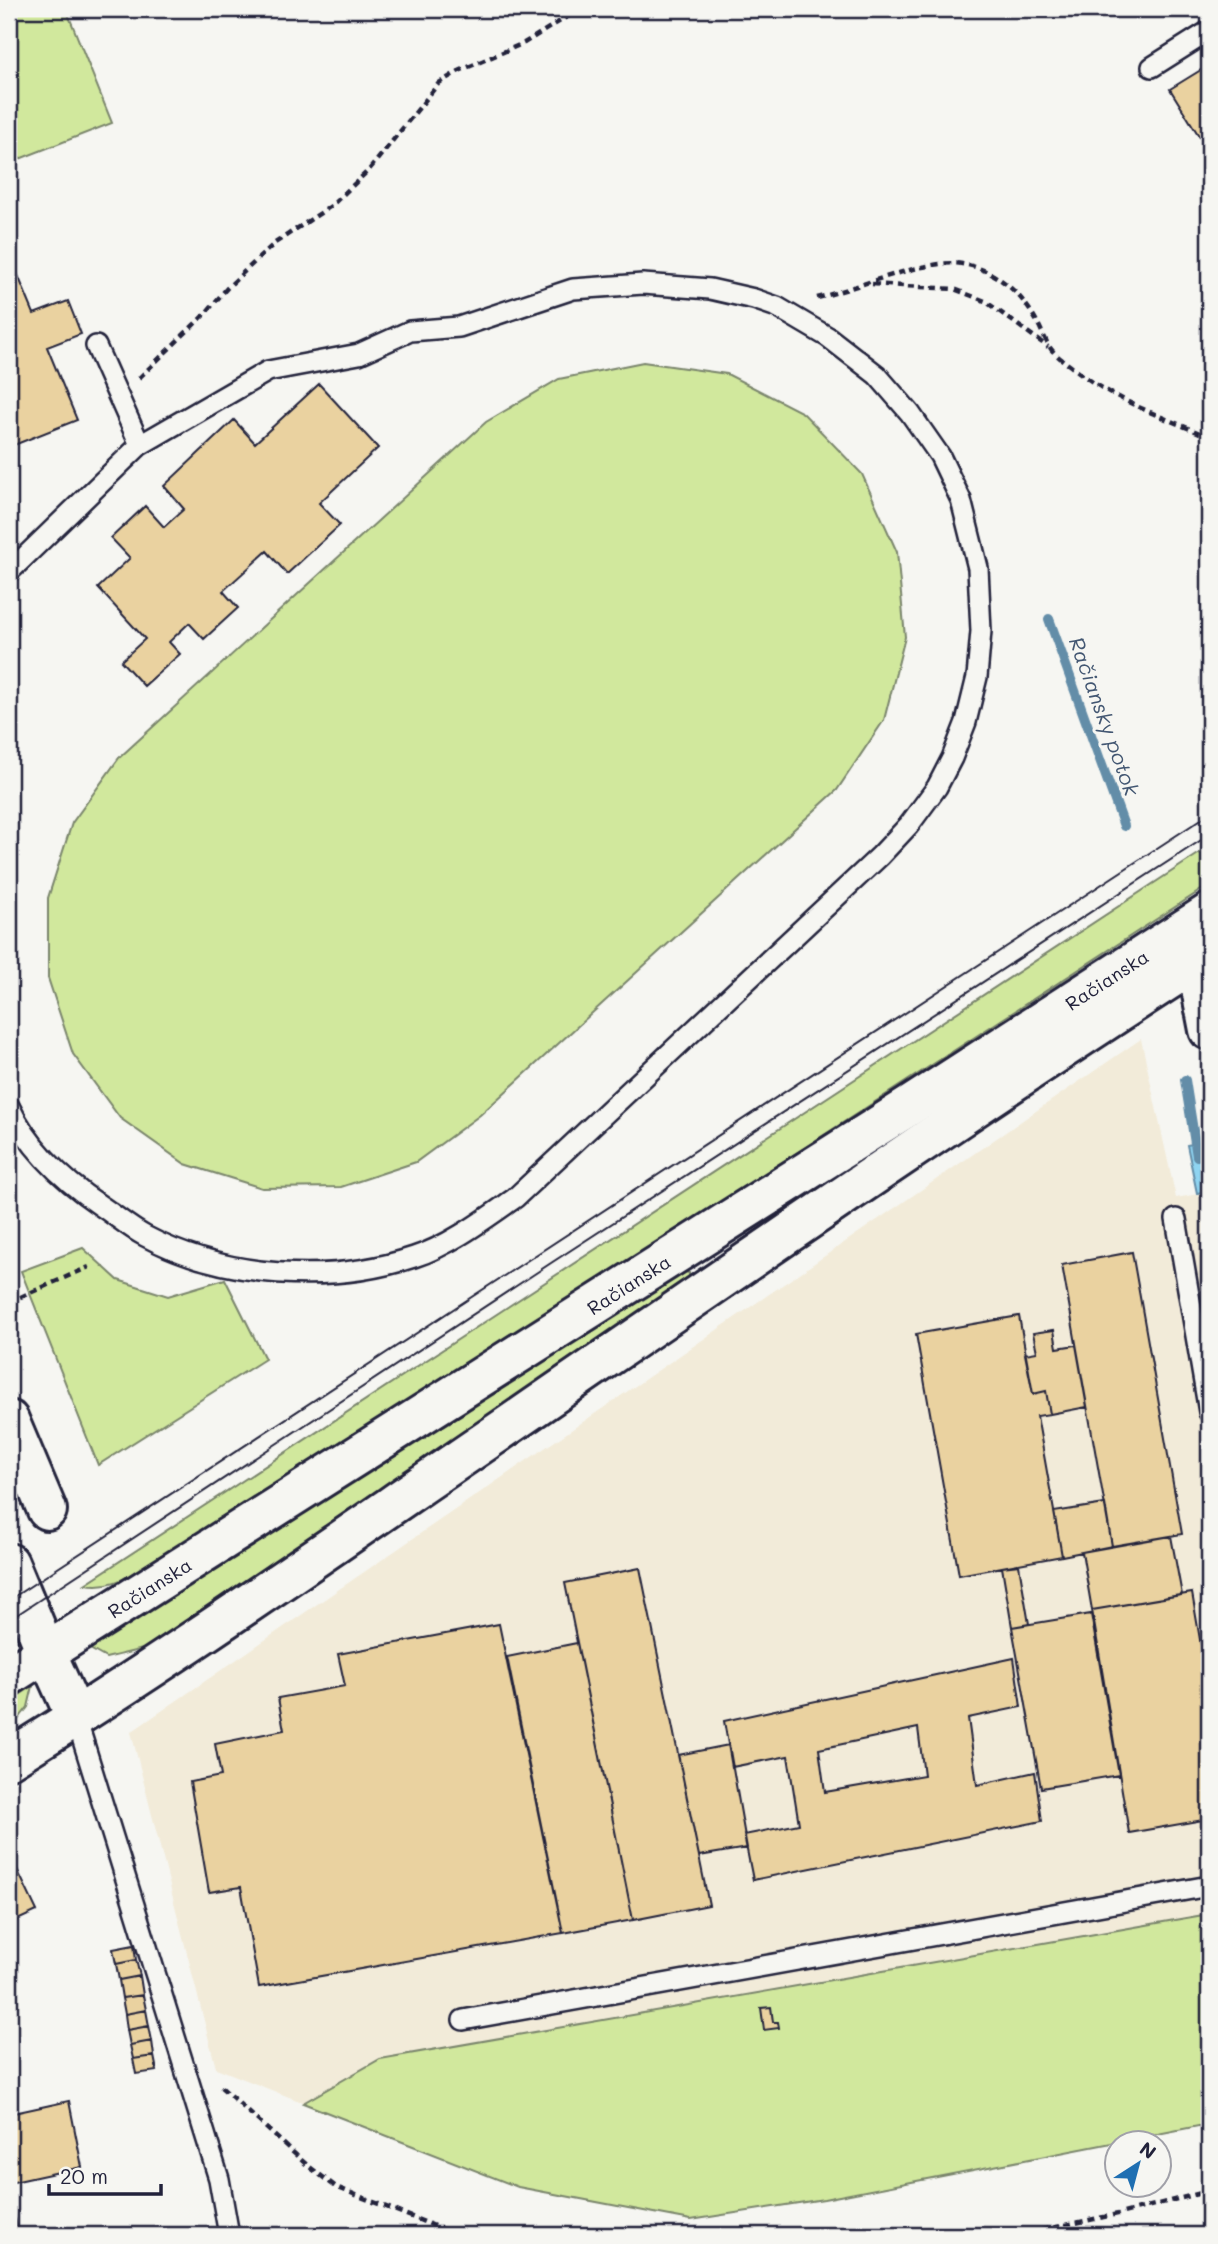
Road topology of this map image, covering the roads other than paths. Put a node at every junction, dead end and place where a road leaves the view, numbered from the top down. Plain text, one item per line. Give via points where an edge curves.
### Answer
1 (1209, 31) edge
2 (1152, 67) dead end
3 (96, 346) dead end
4 (140, 445) junction
5 (9, 572) edge
6 (1209, 913) edge
7 (1202, 958) edge
8 (1209, 1030) edge
9 (9, 1106) edge
10 (1176, 1219) dead end
11 (1209, 1412) edge
12 (9, 1420) edge
13 (47, 1510) dead end
14 (9, 1563) edge
15 (46, 1652) junction
16 (9, 1676) edge
17 (76, 1718) junction
18 (9, 1759) edge
19 (1209, 1886) edge
20 (463, 2020) dead end
21 (229, 2235) edge

1 - 2 lane
3 - 4 lane
4 - 5 lane
4 - 9 lane via 268,371 359,354 410,331 459,327 573,289 643,284 710,289 777,306 877,375 940,456 961,500 978,568 981,631 977,677 966,722 937,787 880,856 515,1198 469,1230 415,1257 362,1269 304,1274 209,1262 145,1236 84,1194 43,1157
6 - 15 main road, Račianska
7 - 8 main road
7 - 17 main road, Račianska
10 - 11 lane
12 - 13 main road
14 - 15 main road
15 - 16 main road, Račianska
15 - 17 main road
17 - 18 main road, Račianska
17 - 21 lane via 219,2179
19 - 20 lane

